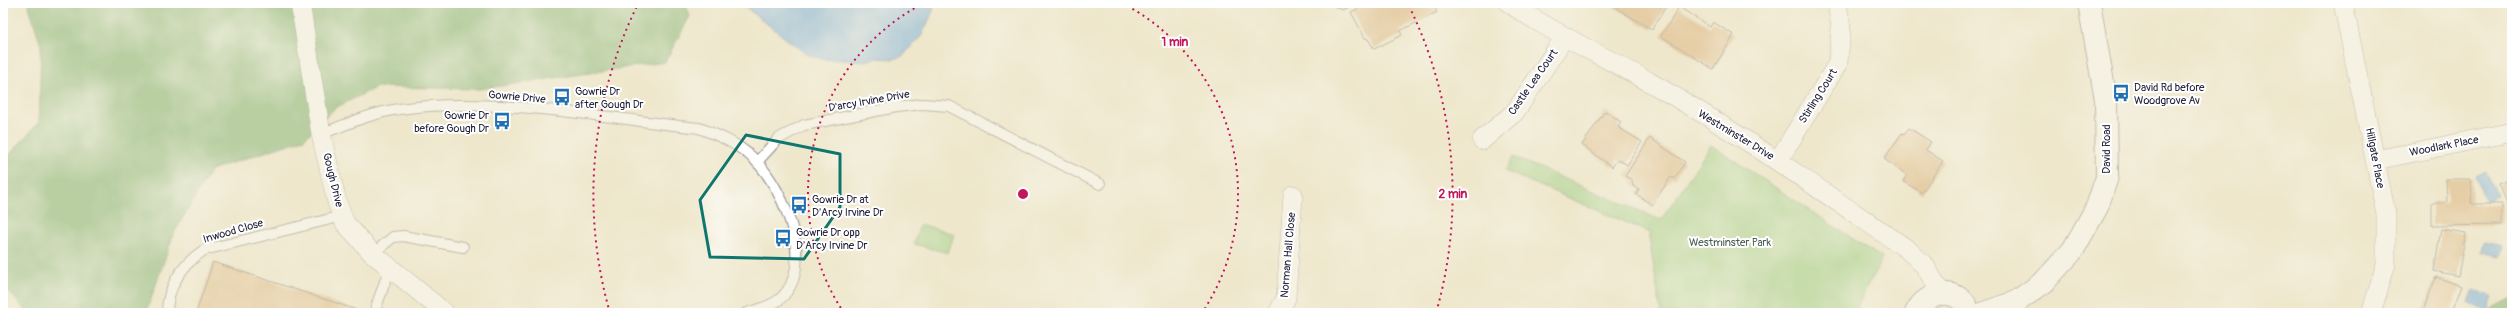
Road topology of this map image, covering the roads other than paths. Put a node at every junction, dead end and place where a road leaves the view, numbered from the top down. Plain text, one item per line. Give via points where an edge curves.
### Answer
1 (300, 3) edge
2 (1509, 3) edge
3 (1836, 3) edge
4 (2089, 3) edge
5 (2343, 3) edge
6 (1564, 38) junction
7 (2512, 132) edge
8 (321, 134) junction
9 (1482, 140) dead end
10 (1778, 160) junction
11 (2376, 160) junction
12 (757, 162) junction
13 (1100, 184) dead end
14 (1293, 196) dead end
15 (343, 216) junction
16 (463, 247) dead end
17 (374, 254) junction
18 (390, 267) junction
19 (1942, 293) junction
20 (168, 313) edge
21 (374, 313) edge
22 (445, 313) edge
23 (747, 313) edge
24 (1278, 313) edge
25 (1916, 313) edge
26 (1969, 313) edge
27 (1984, 313) edge
28 (2371, 313) edge

1 - 8 street, Gough Drive
2 - 6 street, Westminster Drive
3 - 10 street, Stirling Court via 1841,28 1838,63
4 - 27 street, David Road via 2106,100 2107,177 2097,207 2073,250 2044,282 2016,302
5 - 11 street, Hillgate Place
6 - 9 street, Castle Lea Court via 1515,112
6 - 10 street, Westminster Drive via 1651,83
7 - 11 street, Woodlark Place
8 - 12 lane, Gowrie Drive via 352,121 398,109 449,104 524,109 699,128 722,136
8 - 15 street, Gough Drive via 337,202
10 - 19 street, Westminster Drive via 1907,249 1925,266
11 - 28 street, Hillgate Place via 2386,214 2386,264
12 - 13 lane, D'arcy Irvine Drive via 778,139 804,125 923,104 949,106
12 - 23 lane, Gowrie Drive via 777,189 788,211 795,246 795,271 790,286 780,298 768,307
14 - 24 street, Norman Hall Close via 1286,298
15 - 17 street, Gough Drive via 357,238
15 - 20 lane, Inwood Close via 204,250 179,272 171,292
16 - 17 lane via 403,236 393,238
17 - 18 street, Gough Drive
18 - 21 lane
18 - 22 street, Gough Drive
19 - 25 street via 1926,299
19 - 26 street via 1957,297

